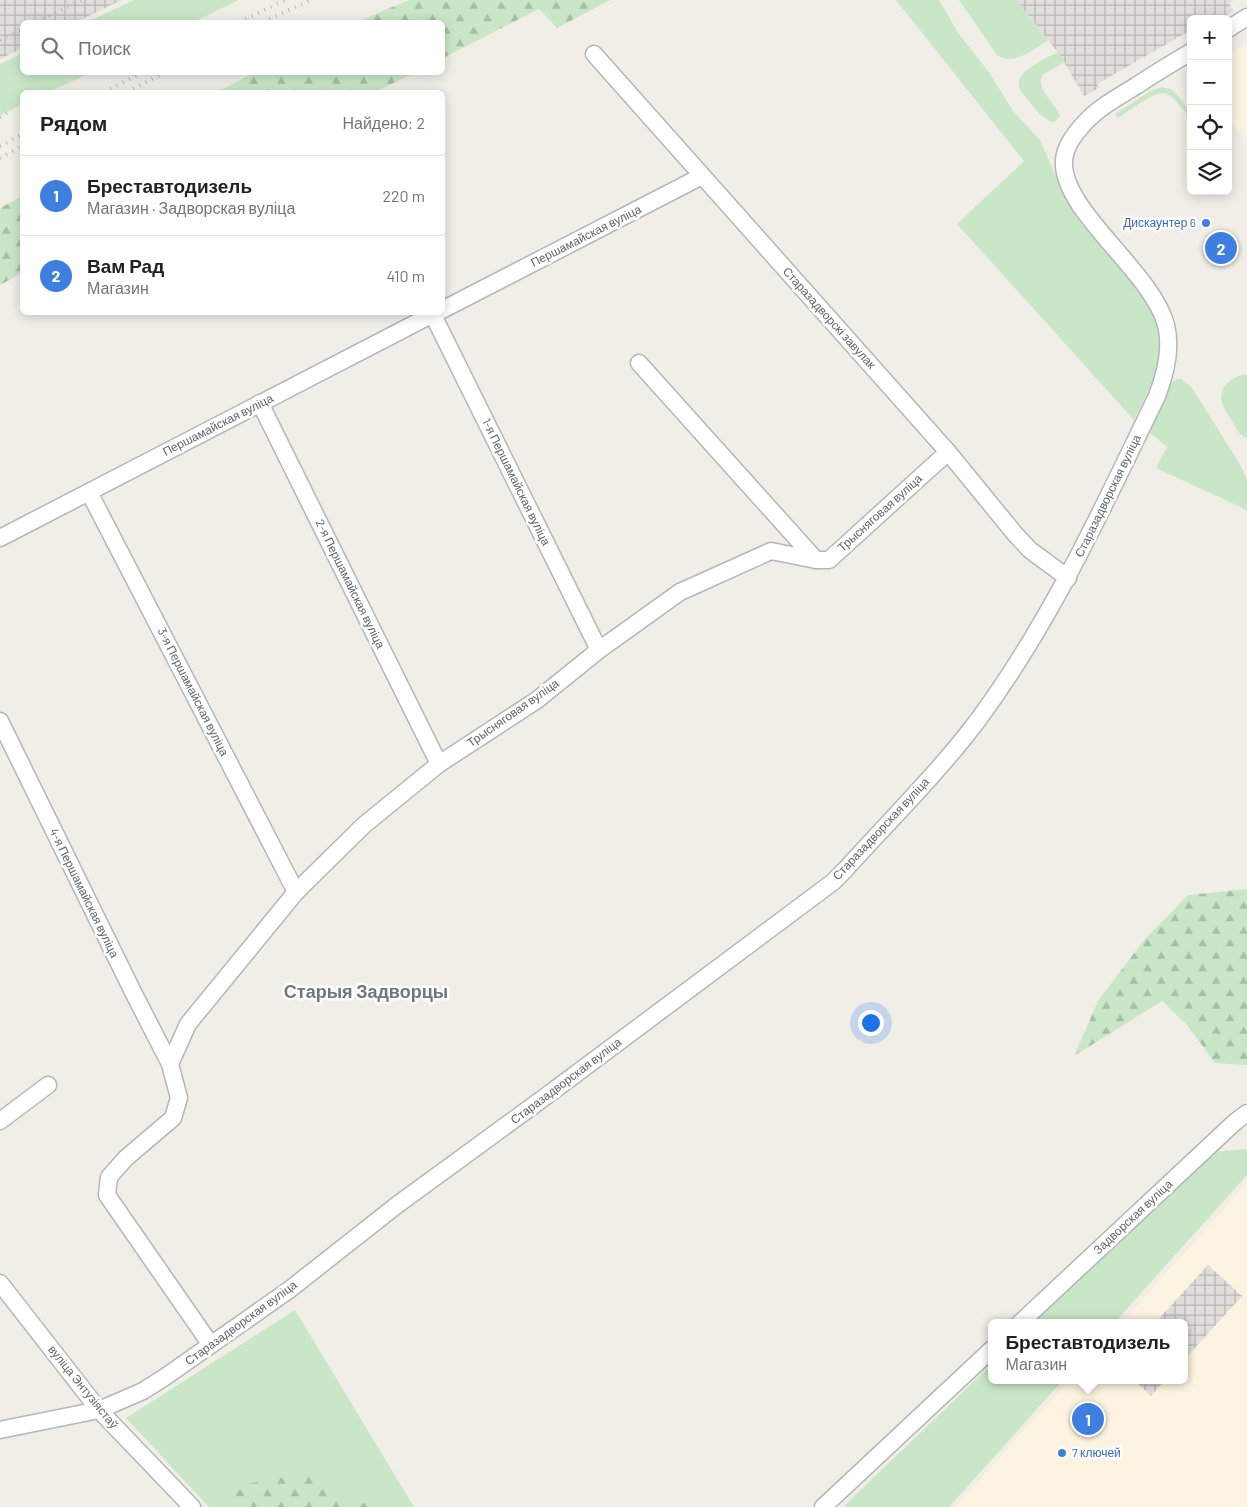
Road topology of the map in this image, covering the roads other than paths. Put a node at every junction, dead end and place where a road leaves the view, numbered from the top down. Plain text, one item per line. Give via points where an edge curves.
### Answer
1 (1247, 17) edge
2 (1232, 26) edge
3 (594, 54) dead end
4 (1187, 54) edge
5 (702, 176) junction
6 (445, 308) edge
7 (432, 315) edge
8 (439, 315) edge
9 (639, 363) dead end
10 (260, 403) junction
11 (948, 452) junction
12 (89, 492) junction
13 (0, 538) edge
14 (816, 560) junction
15 (1068, 578) junction
16 (599, 650) junction
17 (0, 721) edge
18 (440, 764) junction
19 (296, 892) junction
20 (170, 1064) junction
21 (48, 1085) dead end
22 (1247, 1113) edge
23 (0, 1121) edge
24 (0, 1283) edge
25 (1024, 1319) edge
26 (211, 1345) junction
27 (988, 1353) edge
28 (99, 1410) junction
29 (0, 1430) edge
30 (192, 1507) edge
31 (823, 1507) edge

1 - 2 street
3 - 5 street, Старазадворскі завулак
4 - 15 street, Старазадворская вуліца via 1095,113 1075,135 1065,153 1064,170 1070,188 1155,300 1166,327 1168,347 1167,365 1157,396
5 - 6 street, Першамайская вуліца
5 - 11 street, Старазадворскі завулак
7 - 10 street, Першамайская вуліца
8 - 16 street, 1-я Першамайская вуліца
9 - 14 street
10 - 12 street, Першамайская вуліца
10 - 18 street, 2-я Першамайская вуліца
11 - 14 street, Трысняговая вуліца via 829,560
11 - 15 street, Старазадворскі завулак via 1030,550
12 - 13 street, Першамайская вуліца
12 - 19 street, 3-я Першамайская вуліца
14 - 16 street, Трысняговая вуліца via 771,552 680,592
15 - 26 street, Старазадворская вуліца via 977,720 935,771 832,882 397,1205 289,1290
16 - 18 street, Трысняговая вуліца via 537,700
17 - 20 street, 4-я Першамайская вуліца
18 - 19 street, Трысняговая вуліца via 364,825
19 - 20 street, Трысняговая вуліца via 188,1024
20 - 26 street, 4-я Першамайская вуліца via 179,1098 173,1118 109,1177 107,1195
21 - 23 street
22 - 25 street, Задворская вуліца
24 - 28 street, вуліца Энтузіястаў
26 - 28 street, Старазадворская вуліца via 142,1391
27 - 31 street
28 - 29 street, Старазадворская вуліца
28 - 30 street, вуліца Энтузіястаў

